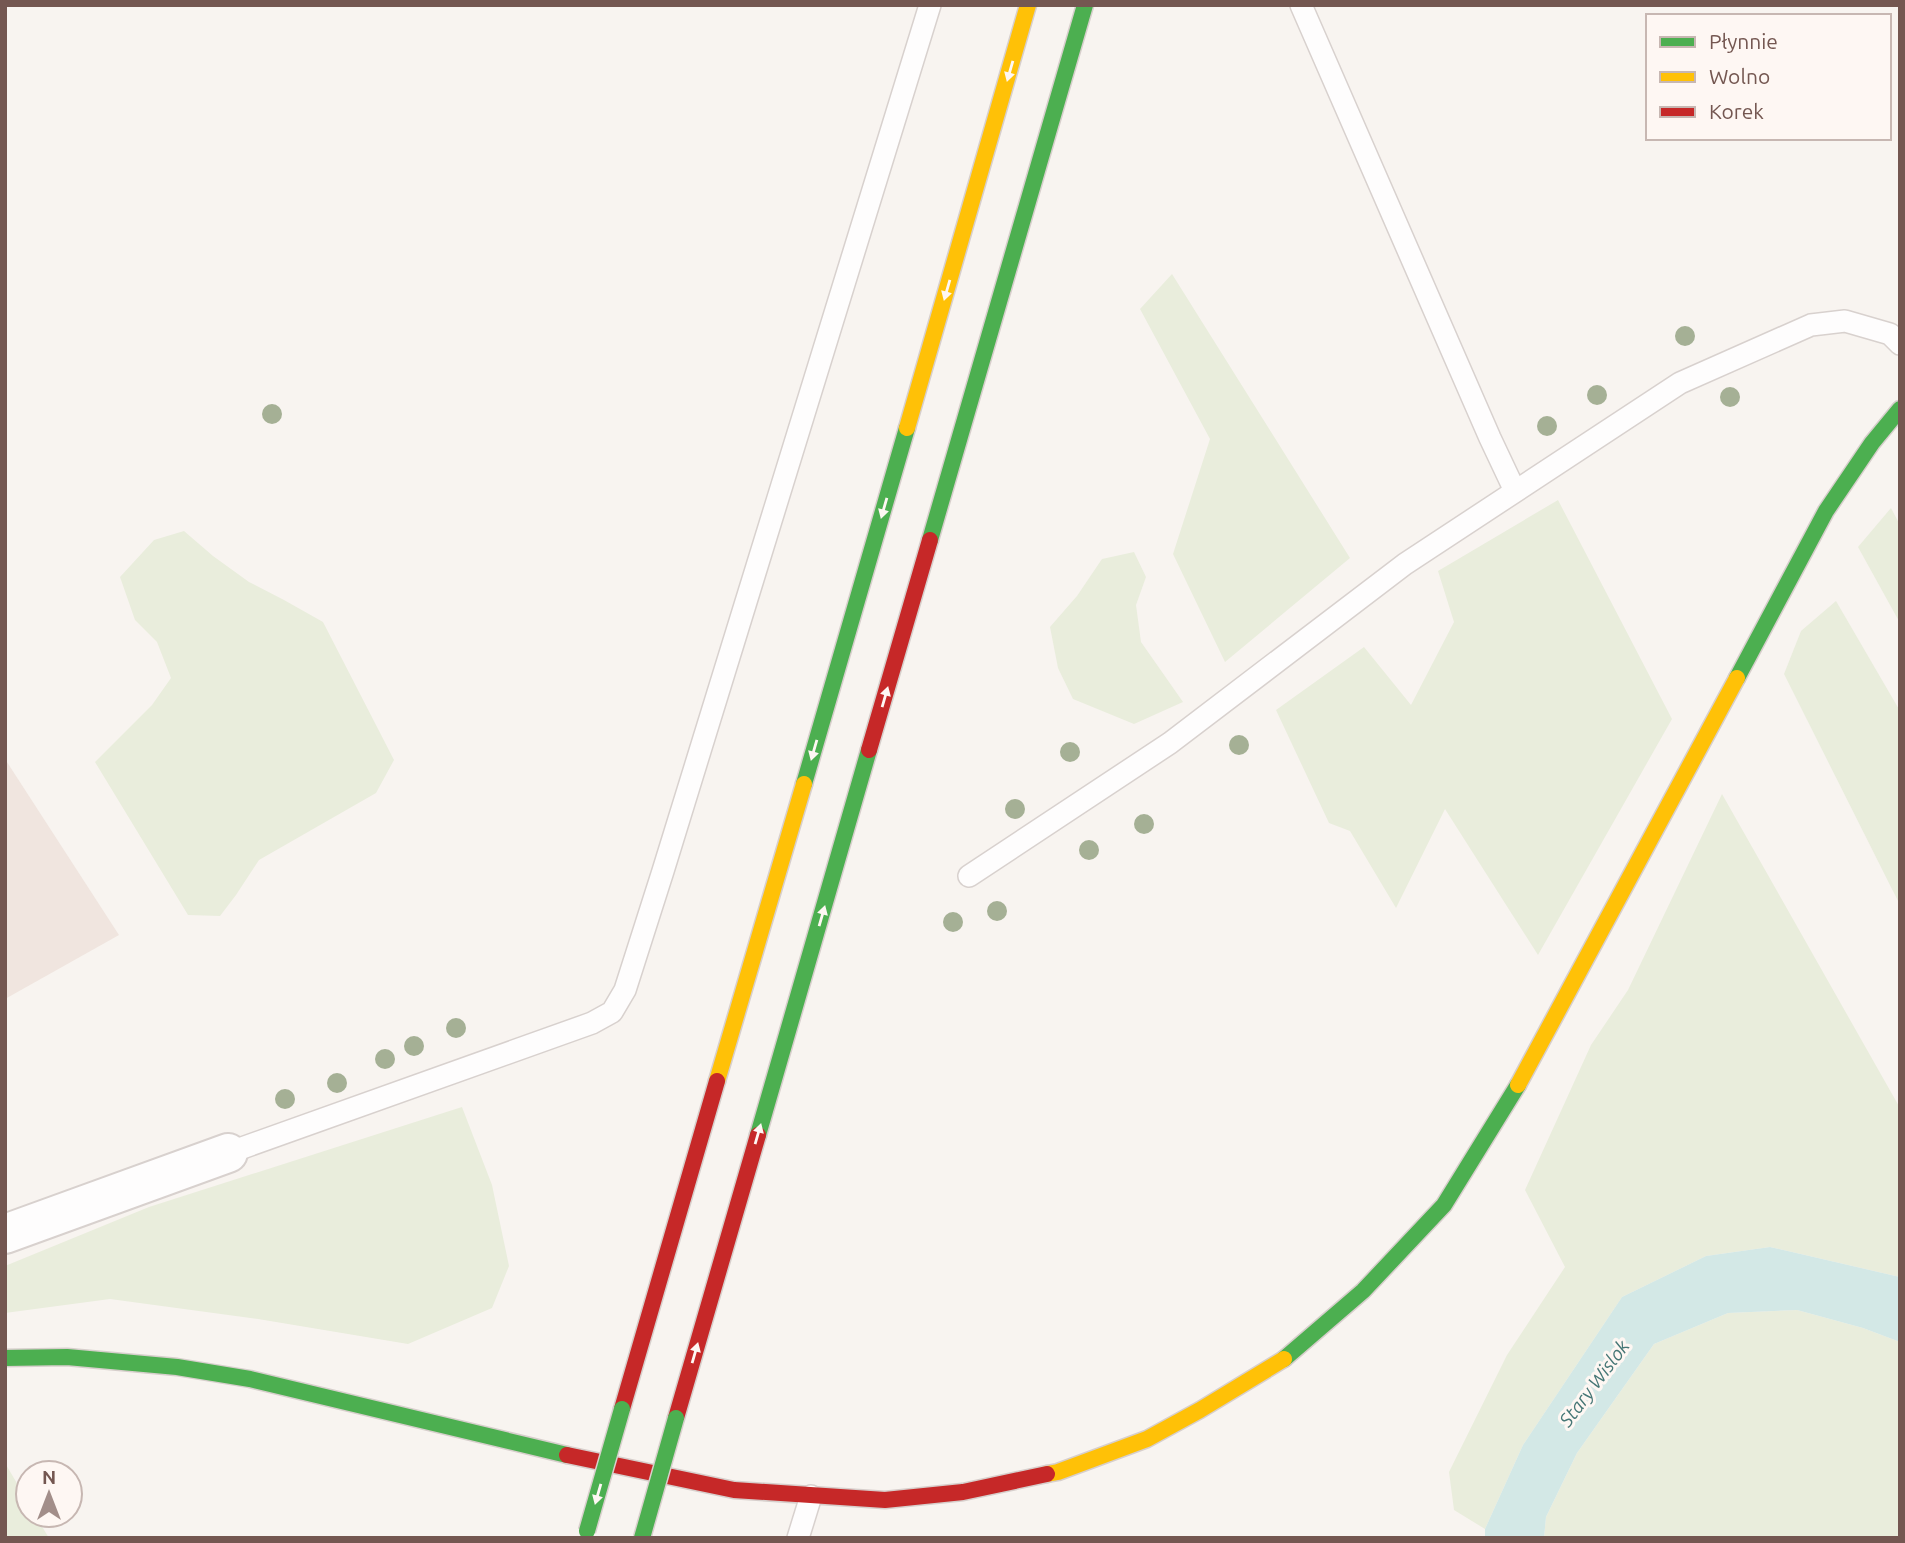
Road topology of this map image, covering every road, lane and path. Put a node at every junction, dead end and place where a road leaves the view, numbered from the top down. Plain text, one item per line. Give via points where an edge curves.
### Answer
1 (930, 5) edge
2 (1028, 5) edge
3 (1086, 5) edge
4 (1301, 5) edge
5 (1900, 344) edge
6 (1900, 409) edge
7 (1515, 491) junction
8 (970, 876) dead end
9 (228, 1153) joint
10 (5, 1234) edge
11 (5, 1358) edge
12 (811, 1496) junction
13 (586, 1534) edge
14 (642, 1538) edge
15 (798, 1538) edge

1 - 9 lane via 667,858 625,990 612,1012
2 -> 13 main road, bridge
14 -> 3 main road, bridge
4 - 7 lane
5 - 7 lane via 1890,334 1845,321 1811,325 1680,383
6 - 12 main road via 1826,511 1517,1087 1444,1205 1363,1291 1286,1358 1147,1439 1058,1472 963,1492 885,1500
7 - 8 lane via 1405,564 1170,743
9 - 10 street
11 - 12 main road via 67,1356 238,1377 562,1454 734,1489
12 - 15 lane

